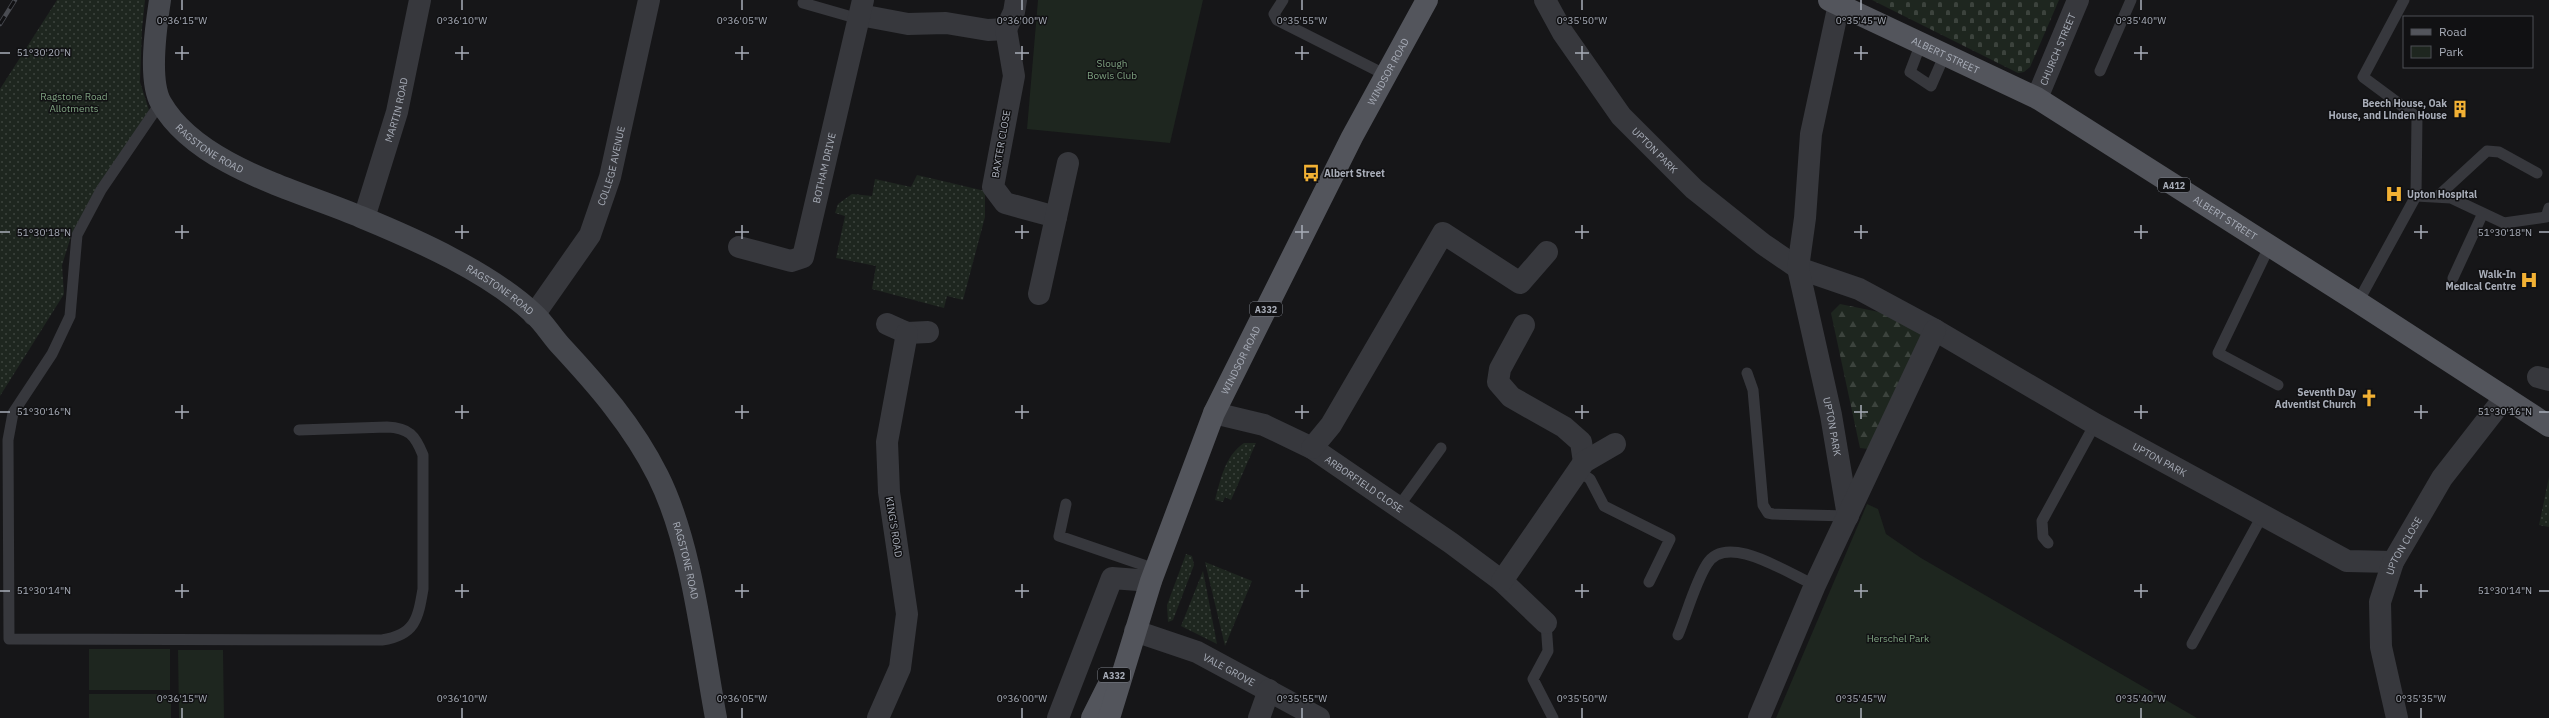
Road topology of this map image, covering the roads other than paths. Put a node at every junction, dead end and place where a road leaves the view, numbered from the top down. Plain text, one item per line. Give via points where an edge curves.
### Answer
1 (160, 0) edge
2 (420, 0) edge
3 (649, 0) edge
4 (1016, 0) edge
5 (1283, 0) edge
6 (1427, 0) edge
7 (1545, 0) edge
8 (2078, 0) edge
9 (2131, 0) edge
10 (2404, 0) edge
11 (1834, 2) edge
12 (803, 3) dead end
13 (861, 11) edge
14 (1006, 29) junction
15 (1921, 43) junction
16 (1945, 54) junction
17 (2100, 71) dead end
18 (1386, 75) junction
19 (2037, 98) junction
20 (161, 102) junction
21 (1068, 163) dead end
22 (2537, 173) dead end
23 (2416, 196) junction
24 (2437, 197) junction
25 (2549, 208) edge
26 (2483, 214) junction
27 (1056, 217) junction
28 (364, 218) junction
29 (2270, 245) junction
30 (739, 247) dead end
31 (1547, 252) dead end
32 (1798, 268) junction
33 (2453, 278) dead end
34 (1039, 294) dead end
35 (2358, 302) junction
36 (534, 314) junction
37 (1524, 325) dead end
38 (907, 330) dead end
39 (1935, 330) junction
40 (1747, 373) dead end
41 (2278, 385) dead end
42 (2504, 398) junction
43 (1214, 413) junction
44 (2095, 424) junction
45 (2549, 426) edge
46 (299, 430) dead end
47 (1615, 444) dead end
48 (1312, 448) junction
49 (1441, 448) dead end
50 (1581, 467) junction
51 (1066, 504) dead end
52 (1399, 506) junction
53 (1848, 516) junction
54 (2262, 516) junction
55 (2048, 543) dead end
56 (2393, 562) junction
57 (1153, 575) junction
58 (1502, 581) junction
59 (1649, 582) dead end
60 (1815, 585) junction
61 (1546, 623) joint
62 (1135, 631) junction
63 (1678, 635) dead end
64 (2192, 644) dead end
65 (1270, 690) junction
66 (716, 718) edge
67 (878, 718) edge
68 (1058, 718) edge
69 (1092, 718) edge
70 (1109, 718) edge
71 (1259, 718) edge
72 (1319, 718) edge
73 (1552, 718) edge
74 (1759, 718) edge
75 (2397, 718) edge

1 - 20 main road, RAGSTONE ROAD via 154,38 156,90
2 - 28 street, MARTIN ROAD via 397,112
3 - 36 street, COLLEGE AVENUE via 610,177 590,235
4 - 14 street via 1014,12
5 - 18 lane via 1274,14 1277,20
6 - 18 main road, WINDSOR ROAD / A332
7 - 32 street, UPTON PARK via 1563,33 1621,116 1694,189 1763,244
8 - 19 street, CHURCH STREET
9 - 17 lane
10 - 23 lane via 2363,77 2418,117
11 - 15 main road, ALBERT STREET / A412
11 - 32 street via 1811,134 1805,218
12 - 13 lane
13 - 14 street via 908,24 946,23 988,30
13 - 30 street, BOTHAM DRIVE via 803,257 791,261
14 - 27 street, BAXTER CLOSE via 1014,76 993,187 1005,203
15 - 16 main road, ALBERT STREET / A412
15 - 16 lane via 1910,72 1931,86
16 - 19 main road, ALBERT STREET / A412
18 - 43 main road, WINDSOR ROAD / A332 via 1352,137
19 - 29 main road, ALBERT STREET / A412
20 - 28 main road, RAGSTONE ROAD via 183,133 221,161
20 - 46 lane via 101,190 77,235 70,316 52,354 14,413 8,440 9,639 382,640 399,637 412,626 420,610 423,589 423,455 416,438 400,428 387,426
21 - 27 street
22 - 24 lane via 2499,152 2487,151
23 - 24 lane
23 - 35 lane
24 - 26 lane via 2451,198
25 - 26 lane via 2546,217 2504,224
26 - 33 lane
27 - 34 street
28 - 36 main road, RAGSTONE ROAD via 458,262
29 - 35 main road, ALBERT STREET / A412
29 - 41 lane via 2218,353
31 - 48 street via 1520,282 1443,234 1330,425
32 - 39 street, UPTON PARK via 1859,289
32 - 53 street, UPTON PARK via 1831,415
35 - 42 main road, ALBERT STREET / A412
36 - 66 main road, RAGSTONE ROAD via 604,391 657,474 688,565
37 - 50 street via 1500,369 1498,382 1511,397 1564,428 1580,442
38 - 67 street, KING'S ROAD via 887,442 889,492 907,614 900,668
39 - 44 street, UPTON PARK
39 - 53 street
40 - 53 lane via 1753,390 1763,505 1768,513
42 - 45 main road, A412
42 - 56 street, UPTON CLOSE via 2442,478
43 - 48 street, ARBORFIELD CLOSE via 1264,425
43 - 57 main road, WINDSOR ROAD / A332
44 - 54 street, UPTON PARK
44 - 55 lane via 2042,521 2043,537
47 - 50 street
48 - 52 street, ARBORFIELD CLOSE
49 - 52 lane
50 - 58 street
50 - 59 lane via 1604,506 1670,539
51 - 57 lane via 1058,536
52 - 58 street, ARBORFIELD CLOSE
53 - 60 street
54 - 56 street, UPTON PARK via 2347,561
54 - 64 lane
56 - 75 street, UPTON CLOSE via 2380,602 2381,647
57 - 62 main road, WINDSOR ROAD / A332
57 - 68 street via 1112,578
58 - 61 street, ARBORFIELD CLOSE
60 - 63 lane via 1748,553 1717,554 1707,563
60 - 74 street
61 - 73 lane via 1548,651 1533,679
62 - 65 street, VALE GROVE via 1197,652
62 - 69 main road, A332
62 - 70 main road, WINDSOR ROAD / A332
65 - 71 street
65 - 72 street, VALE GROVE

